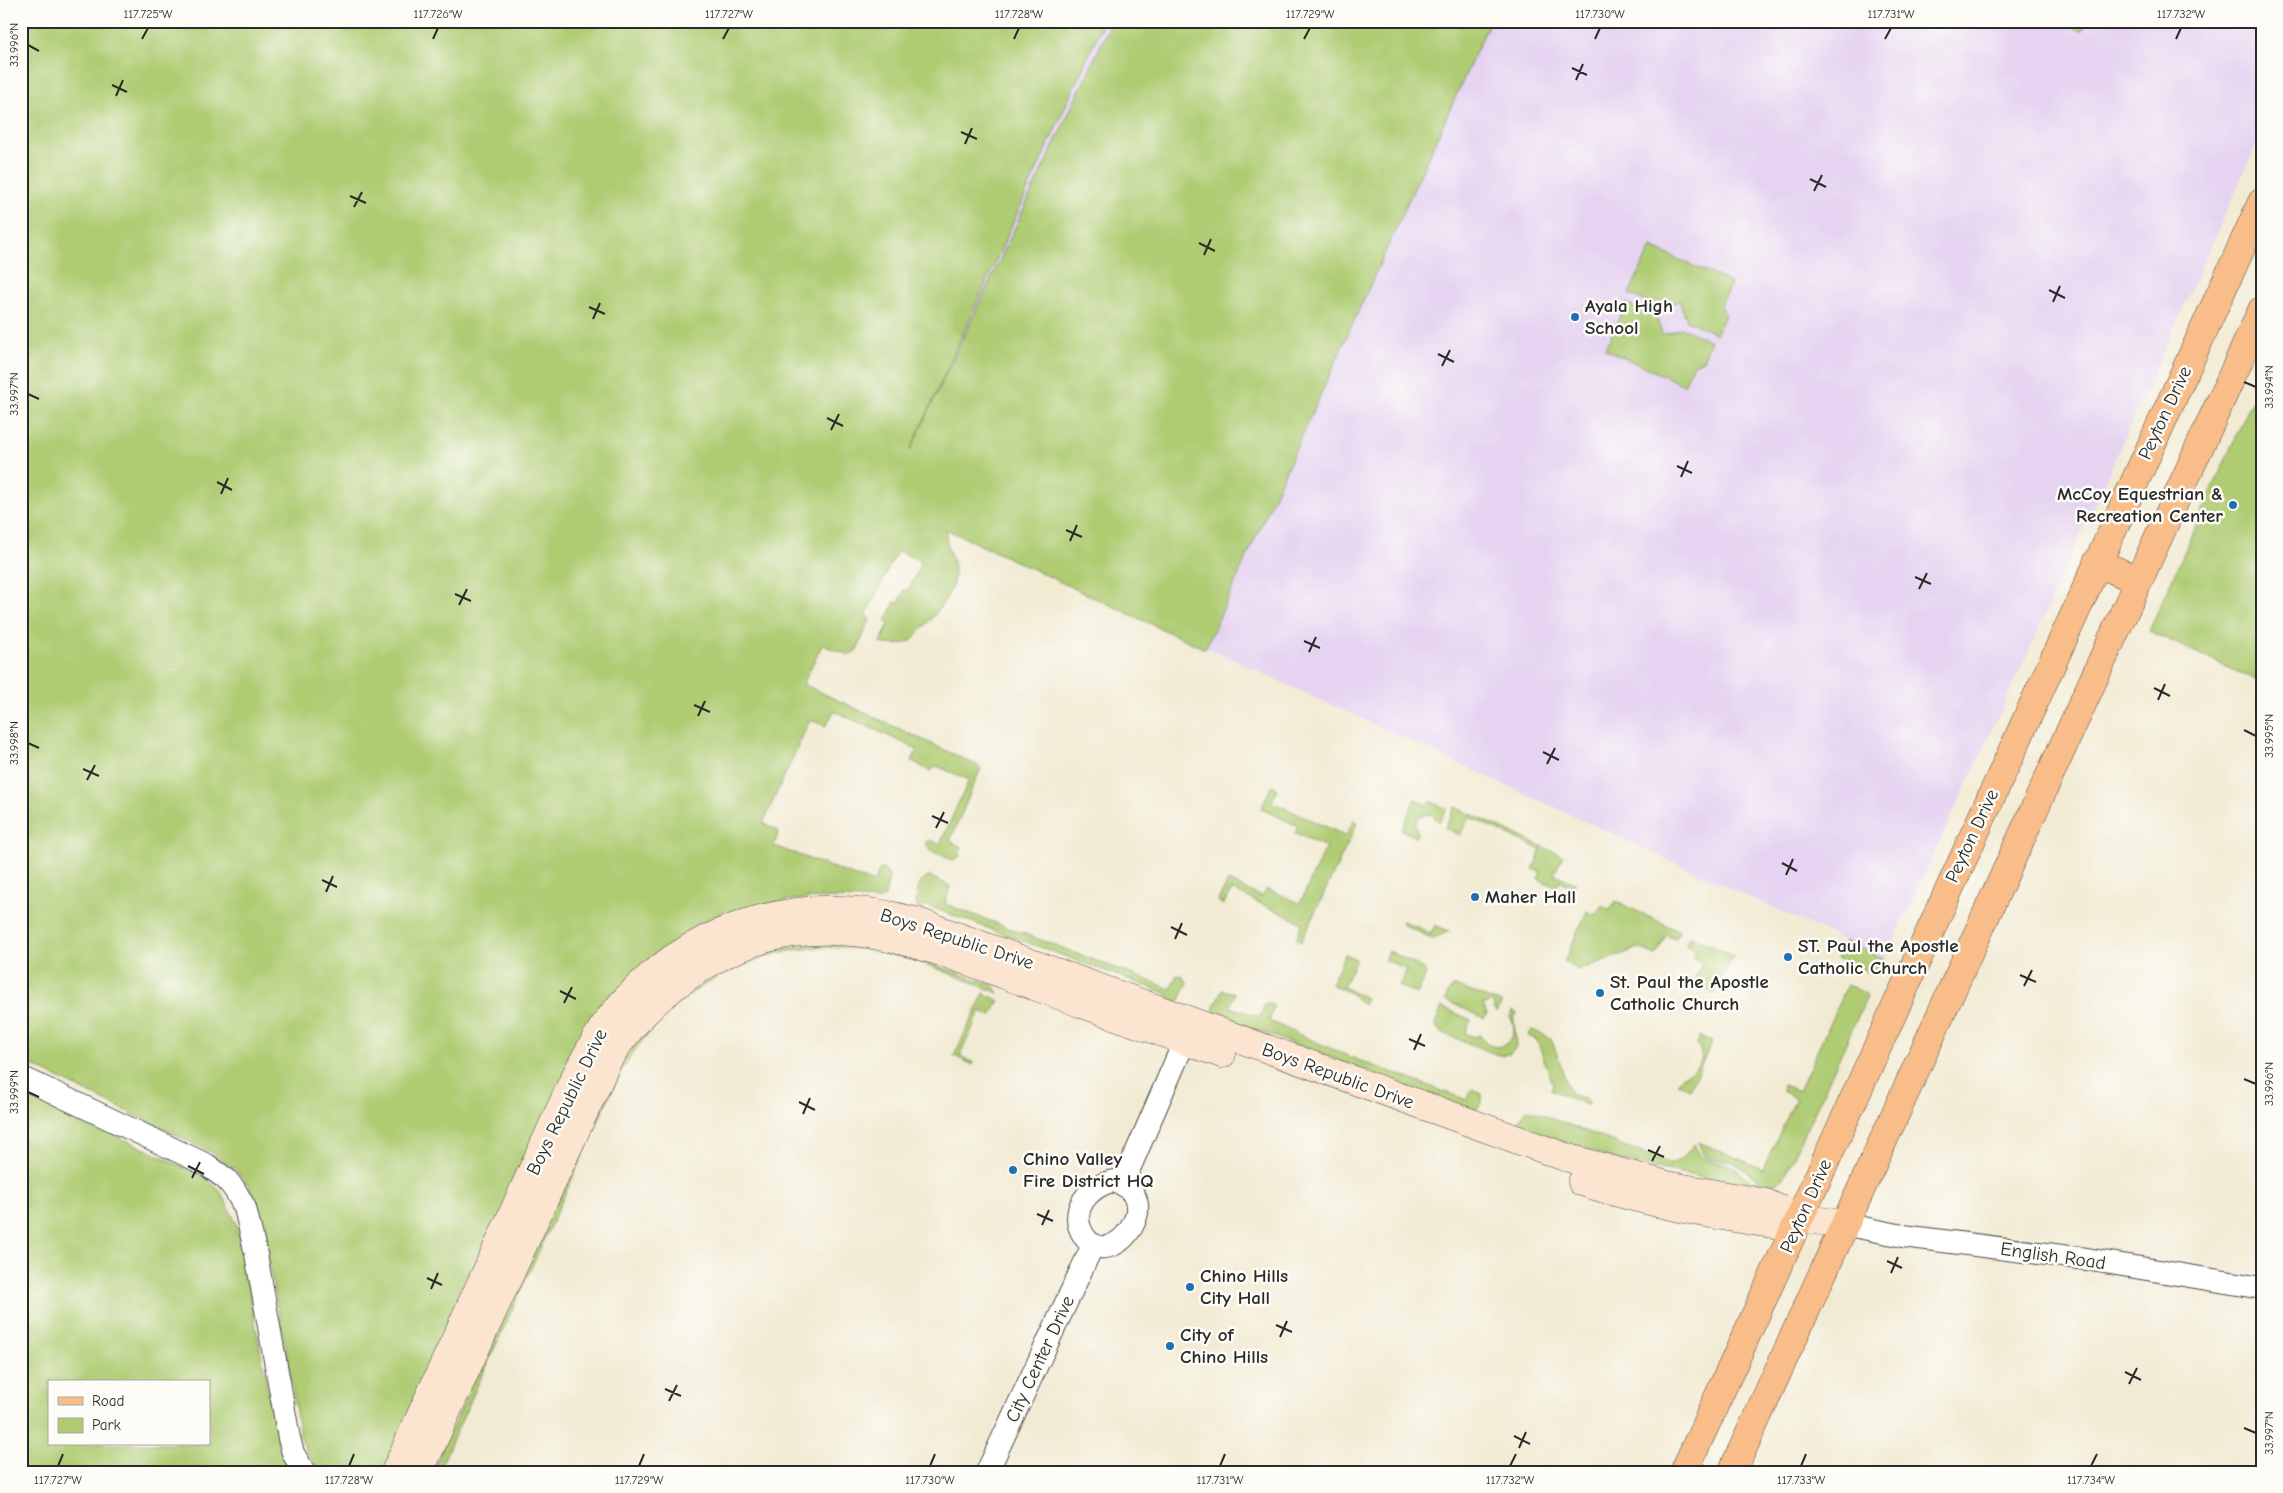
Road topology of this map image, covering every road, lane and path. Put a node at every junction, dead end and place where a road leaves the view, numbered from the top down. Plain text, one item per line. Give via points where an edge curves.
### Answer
1 (2262, 202) edge
2 (2262, 310) edge
3 (2097, 562) junction
4 (2138, 581) junction
5 (1189, 1032) junction
6 (21, 1077) edge
7 (1123, 1184) junction
8 (1798, 1218) junction
9 (1844, 1224) junction
10 (1093, 1245) junction
11 (2262, 1288) edge
12 (304, 1472) edge
13 (395, 1472) edge
14 (419, 1472) edge
15 (987, 1472) edge
16 (1684, 1472) edge
17 (1732, 1472) edge

1 - 3 main road, Peyton Drive
2 - 4 main road
3 - 4 main road
3 - 8 main road, Peyton Drive
4 - 9 main road
5 - 7 street
5 - 8 main road, Boys Republic Drive via 1565,1157 1643,1180 1766,1203
5 - 13 main road, Boys Republic Drive via 915,921 874,912 835,909 783,913 730,927 692,946 634,991 596,1038 573,1081
5 - 14 main road, Boys Republic Drive via 903,940 875,934 848,930 797,931 759,940 721,955 657,998 635,1021 609,1058
6 - 12 street via 207,1165 220,1173 235,1190 245,1208 256,1254 289,1438
7 - 10 street via 1135,1197 1134,1223 1120,1242 1108,1247
7 - 10 street via 1114,1181 1102,1183 1083,1200 1079,1225 1084,1237
8 - 9 main road, Boys Republic Drive
8 - 16 main road, Peyton Drive
9 - 11 street, English Road via 1903,1236 2086,1259
9 - 17 main road
10 - 15 street, City Center Drive

